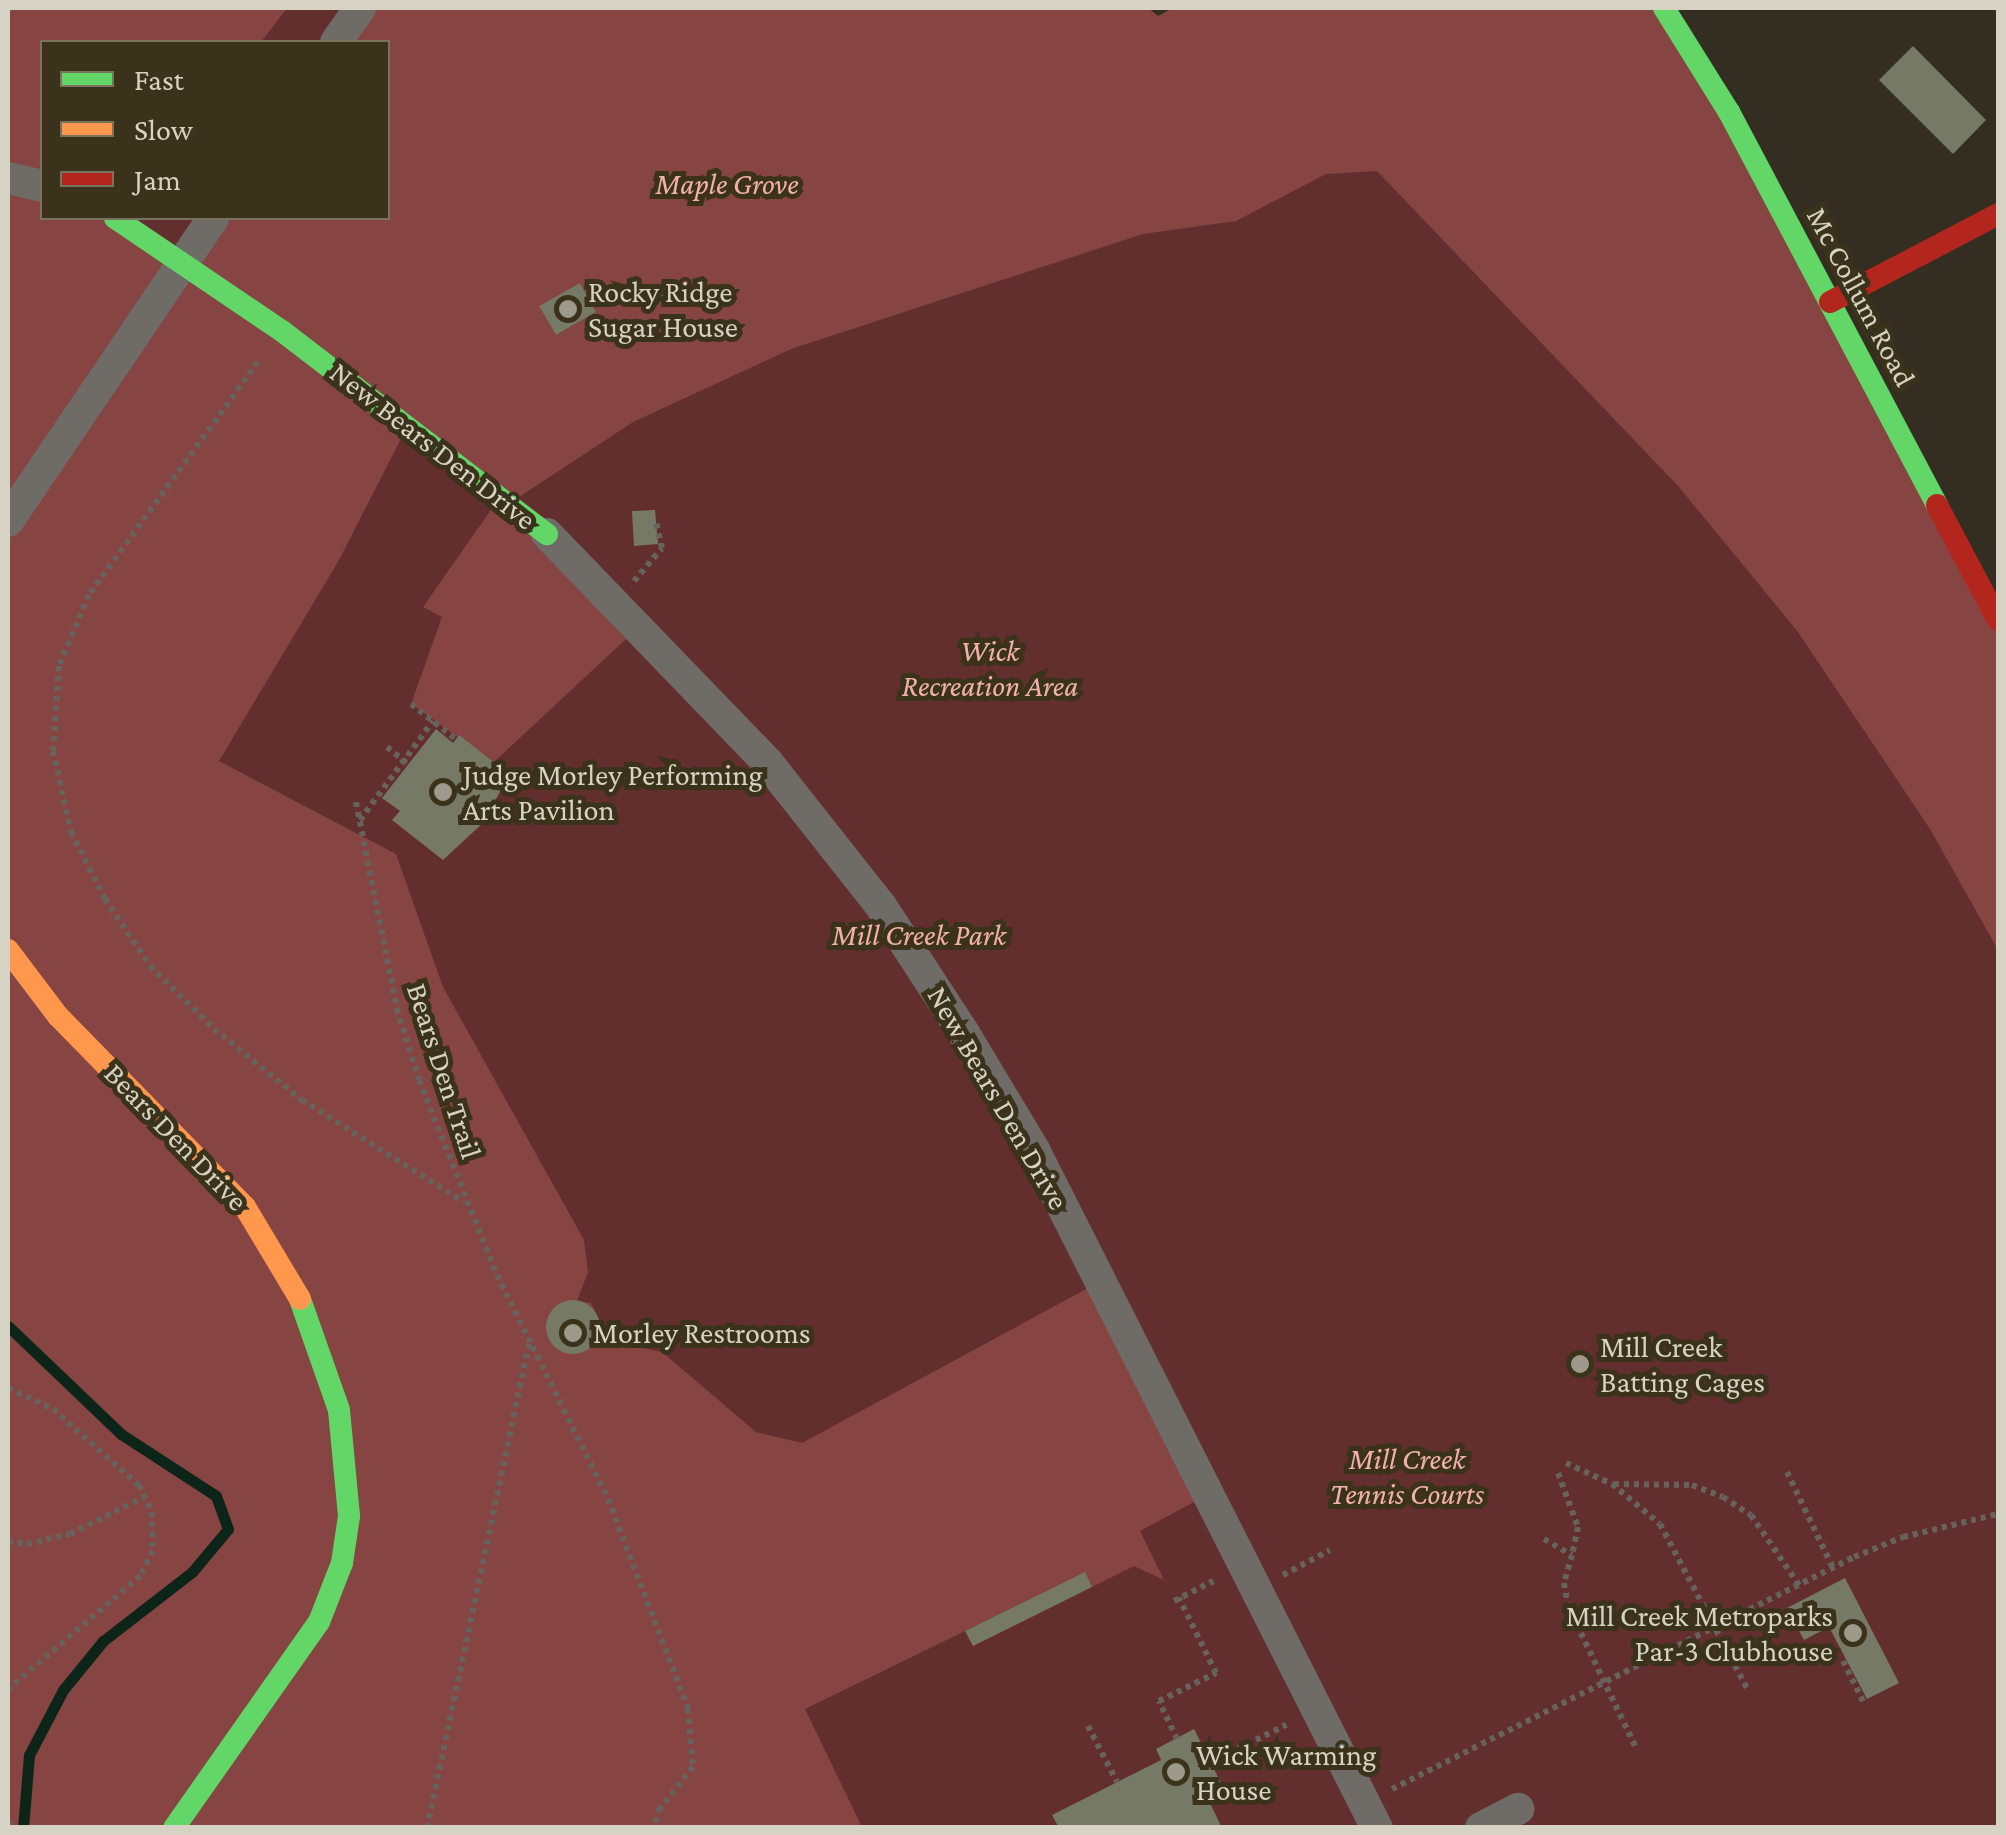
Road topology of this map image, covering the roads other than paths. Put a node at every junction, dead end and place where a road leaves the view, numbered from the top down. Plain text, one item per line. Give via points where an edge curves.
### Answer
1 (360, 8) edge
2 (1664, 8) edge
3 (337, 40) edge
4 (8, 178) edge
5 (40, 186) edge
6 (1998, 214) edge
7 (118, 220) edge
8 (212, 220) edge
9 (182, 262) junction
10 (1830, 302) junction
11 (8, 521) edge
12 (547, 534) joint
13 (1998, 620) edge
14 (8, 950) edge
15 (1518, 1809) dead end
16 (1371, 1815) edge
17 (174, 1828) edge
18 (1481, 1828) edge

1 - 3 street
2 - 10 street, Mc Collum Road via 1730,112
4 - 5 street
6 - 10 street
7 - 9 street, New Bears Den Drive
8 - 9 street
9 - 11 street
9 - 12 street, New Bears Den Drive via 282,330
10 - 13 street, Mc Collum Road
12 - 16 street, New Bears Den Drive via 768,763 881,906 955,1018 1034,1150
14 - 17 street, Bears Den Drive via 58,1016 199,1152 245,1207 300,1299 339,1410 349,1516 342,1563 320,1622
15 - 18 street

